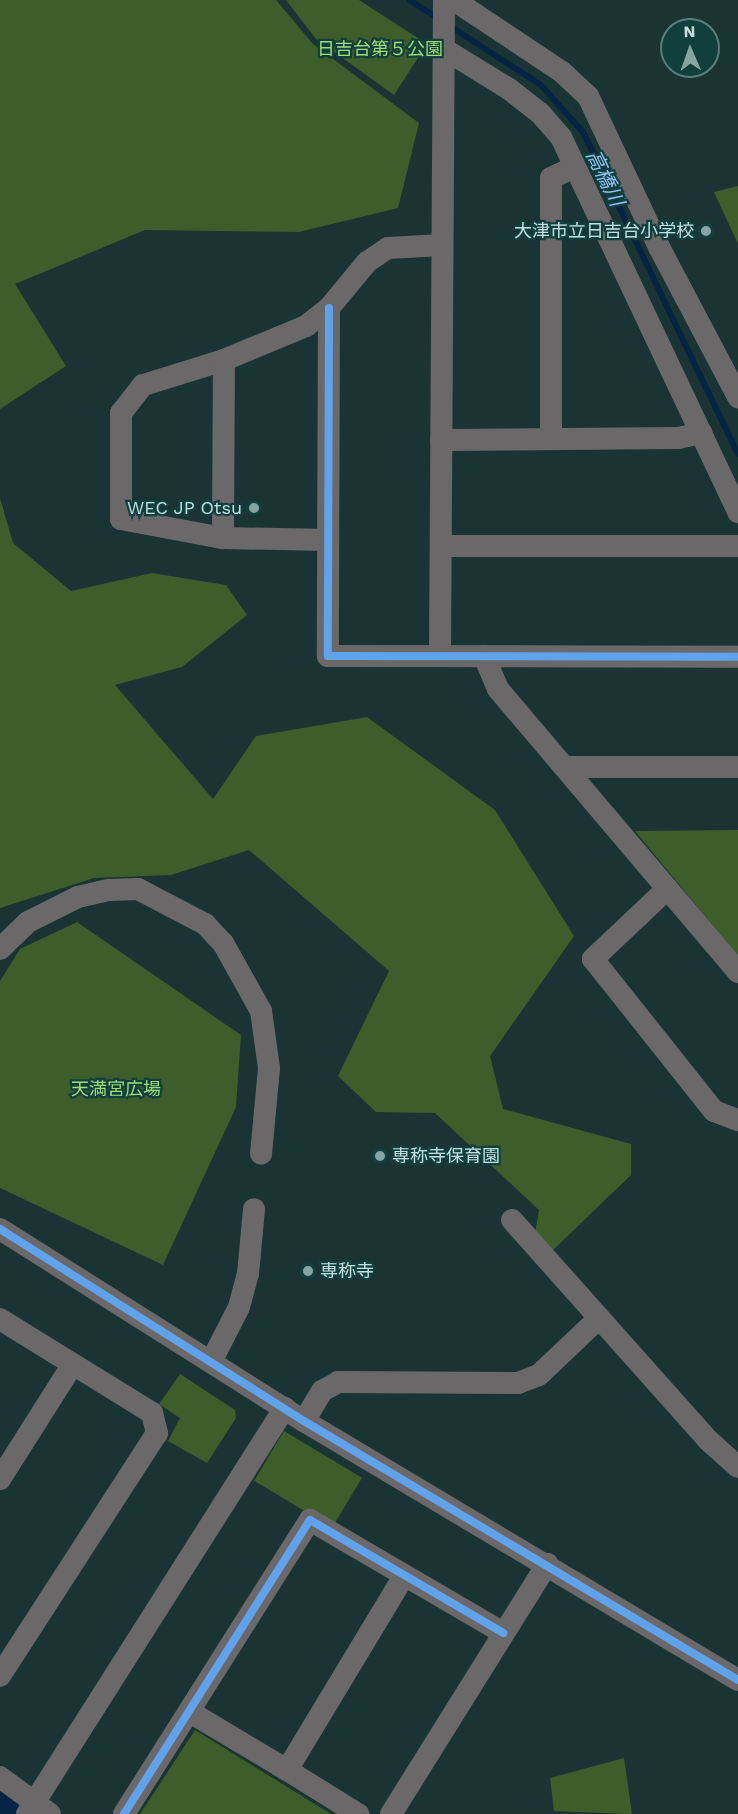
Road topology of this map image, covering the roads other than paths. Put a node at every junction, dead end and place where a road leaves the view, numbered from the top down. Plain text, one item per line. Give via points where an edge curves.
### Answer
1 (447, 4) edge
2 (444, 44) junction
3 (572, 168) junction
4 (442, 245) junction
5 (329, 308) junction
6 (224, 360) junction
7 (738, 397) edge
8 (701, 433) junction
9 (551, 438) junction
10 (441, 440) junction
11 (738, 512) edge
12 (223, 538) junction
13 (328, 540) junction
14 (441, 546) junction
15 (738, 546) edge
16 (440, 656) junction
17 (484, 656) junction
18 (738, 657) edge
19 (564, 767) junction
20 (738, 767) edge
21 (667, 889) junction
22 (0, 949) edge
23 (738, 972) edge
24 (738, 1120) edge
25 (261, 1154) dead end
26 (254, 1209) dead end
27 (512, 1220) dead end
28 (0, 1229) edge
29 (599, 1318) junction
30 (0, 1319) edge
31 (212, 1360) junction
32 (73, 1364) junction
33 (285, 1408) junction
34 (304, 1421) junction
35 (738, 1467) edge
36 (0, 1479) edge
37 (547, 1564) junction
38 (404, 1576) junction
39 (503, 1633) junction
40 (0, 1676) edge
41 (738, 1680) edge
42 (190, 1712) junction
43 (287, 1770) junction
44 (0, 1777) edge
45 (37, 1810) edge
46 (124, 1814) edge
47 (358, 1814) edge
48 (391, 1814) edge

1 - 2 street
1 - 7 street via 562,72 588,96 659,247
2 - 3 street via 540,113 561,137
2 - 4 street
3 - 8 street
3 - 9 street via 551,178
4 - 5 street via 388,248 368,262
4 - 10 street
5 - 6 street via 285,338
5 - 13 street
6 - 12 street
6 - 12 street via 143,385 121,413 119,425 121,519
8 - 9 street via 678,438
8 - 11 street
9 - 10 street
10 - 14 street
12 - 13 street
13 - 16 street via 328,656
14 - 15 street
14 - 16 street
16 - 17 street
17 - 18 street
17 - 19 street via 498,689
19 - 20 street
19 - 21 street
21 - 23 street
21 - 24 street via 593,959 714,1111
22 - 25 street via 28,922 78,897 138,889 223,943 261,1011 273,1069
26 - 31 street via 248,1274 239,1307
27 - 29 street
28 - 31 street
29 - 34 street via 539,1375 518,1383 338,1382 322,1391
29 - 35 street via 708,1440
30 - 32 street
31 - 33 street
32 - 36 street
32 - 40 street via 152,1413 157,1432
33 - 34 street
33 - 45 street
34 - 37 street
37 - 39 street
37 - 41 street
38 - 39 street
38 - 42 street via 310,1520
38 - 43 street
39 - 48 street
42 - 43 street
42 - 46 street
43 - 47 street
44 - 45 street

